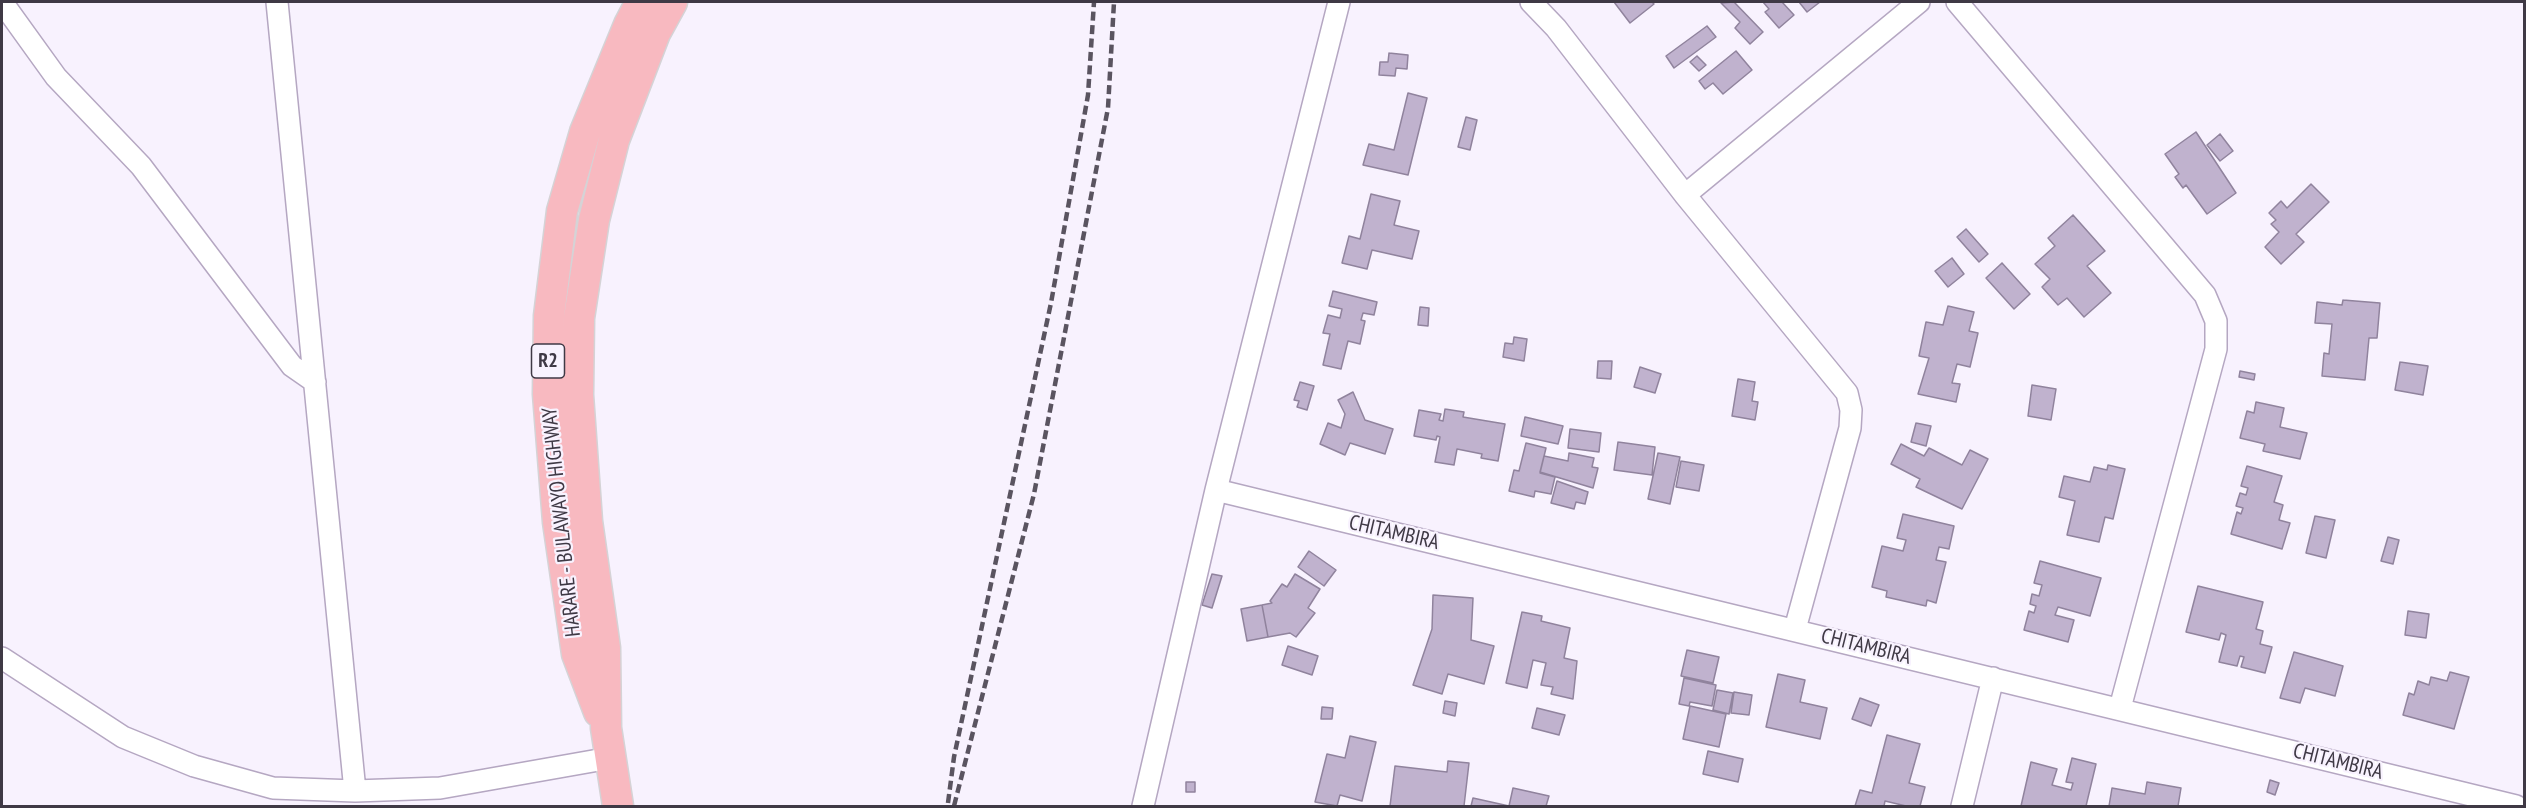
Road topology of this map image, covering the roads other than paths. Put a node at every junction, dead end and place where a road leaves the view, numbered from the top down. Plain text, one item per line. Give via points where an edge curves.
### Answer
1 (2, 2) edge
2 (277, 2) edge
3 (641, 2) edge
4 (672, 2) edge
5 (1339, 2) edge
6 (1531, 2) edge
7 (1919, 2) edge
8 (1957, 2) edge
9 (1685, 195) junction
10 (315, 382) junction
11 (1216, 490) junction
12 (1795, 629) junction
13 (2, 658) edge
14 (1993, 678) junction
15 (2120, 708) junction
16 (606, 728) junction
17 (610, 758) junction
18 (355, 791) junction
19 (618, 807) edge
20 (1143, 807) edge
21 (1962, 807) edge
22 (2516, 807) edge

1 - 10 street via 56,77 141,166 292,366
2 - 10 street
3 - 16 highway, HARARE - BULAWAYO HIGHWAY / R2 via 578,155 562,211 549,316 548,394 559,533 577,654
4 - 16 highway, HARARE - BULAWAYO HIGHWAY / R2 via 655,33 614,140 594,220 579,318 578,395 587,521 605,648
5 - 11 street
6 - 9 street via 1556,28
7 - 9 street
8 - 15 street via 2205,295 2216,321 2216,349
9 - 12 street via 1847,393 1850,428
10 - 18 street
11 - 12 street, CHITAMBIRA
11 - 20 street
12 - 14 street, CHITAMBIRA
13 - 18 street via 123,737 194,766 273,788
14 - 15 street, CHITAMBIRA
14 - 21 street
15 - 22 street, CHITAMBIRA
16 - 17 highway, HARARE - BULAWAYO HIGHWAY / R2
17 - 18 street via 440,788
17 - 19 highway, HARARE - BULAWAYO HIGHWAY / R2

